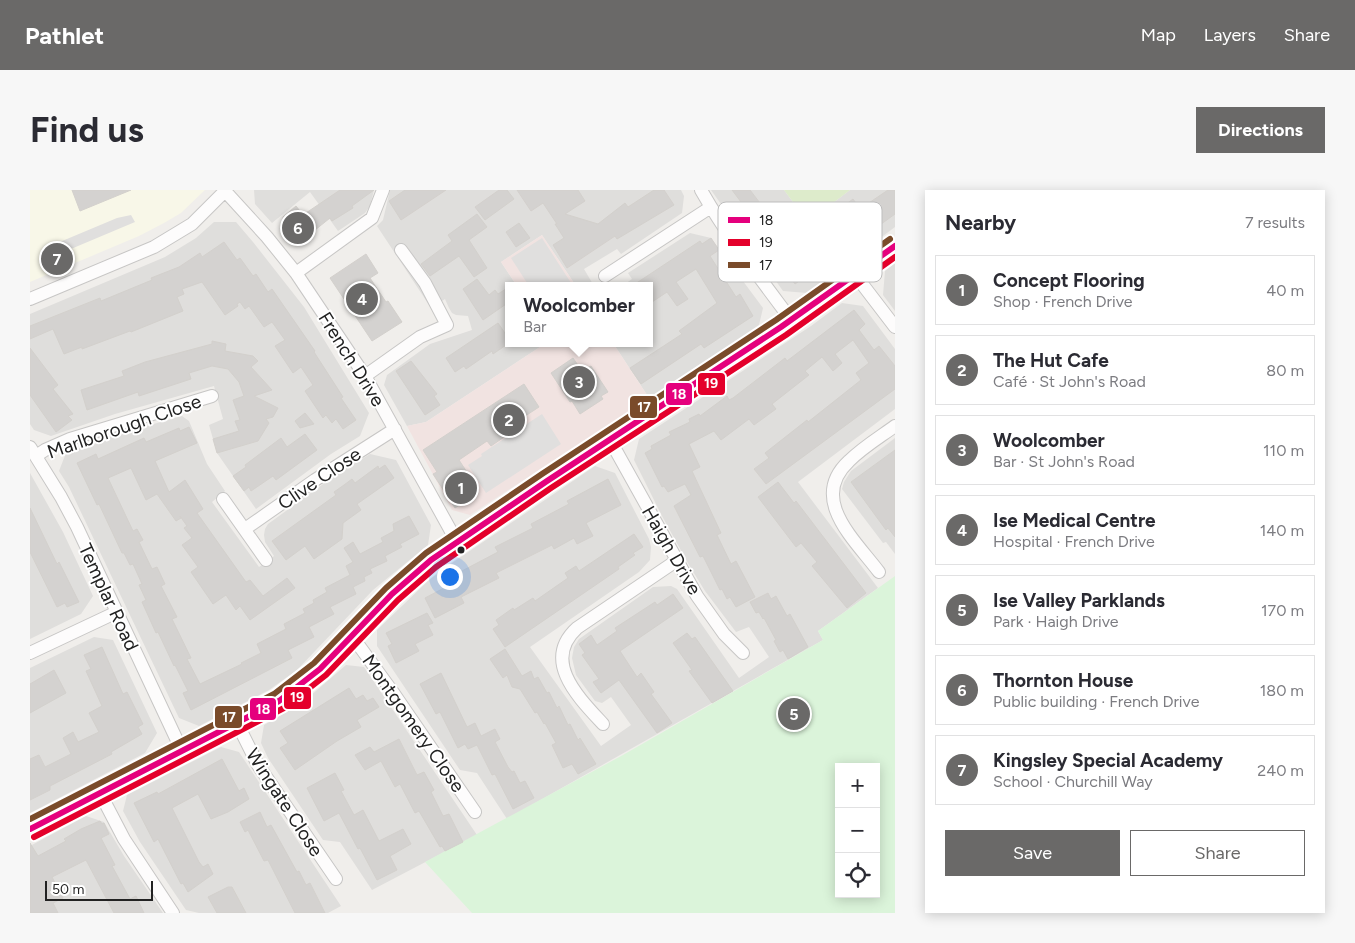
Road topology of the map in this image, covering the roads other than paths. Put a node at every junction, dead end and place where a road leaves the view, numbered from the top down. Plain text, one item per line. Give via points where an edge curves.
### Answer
1 (383, 190) edge
2 (701, 190) edge
3 (226, 191) edge
4 (711, 207) junction
5 (718, 217) edge
6 (895, 246) edge
7 (402, 250) dead end
8 (882, 256) edge
9 (296, 273) junction
10 (605, 276) dead end
11 (763, 282) edge
12 (847, 282) edge
13 (861, 282) edge
14 (30, 299) edge
15 (792, 321) junction
16 (895, 327) edge
17 (365, 376) junction
18 (212, 396) dead end
19 (895, 426) edge
20 (394, 429) junction
21 (610, 440) junction
22 (33, 451) edge
23 (223, 499) dead end
24 (245, 529) junction
25 (457, 542) junction
26 (266, 560) dead end
27 (676, 561) junction
28 (879, 572) dead end
29 (117, 612) junction
30 (350, 636) junction
31 (743, 653) dead end
32 (30, 654) edge
33 (237, 723) junction
34 (603, 724) dead end
35 (182, 751) junction
36 (100, 793) junction
37 (475, 812) dead end
38 (30, 829) edge
39 (336, 880) dead end
40 (173, 913) edge

1 - 9 street via 372,218
2 - 4 street
3 - 9 street, French Drive
3 - 14 street via 192,224 173,237
4 - 5 street
4 - 10 street
6 - 8 street
7 - 17 street via 426,283 447,325 420,338
9 - 17 street, French Drive
11 - 15 street
12 - 15 street
13 - 16 street
15 - 21 street
17 - 20 street, French Drive
18 - 22 street, Marlborough Close via 45,450
19 - 28 street via 848,462 838,473 833,487 832,502 838,518
20 - 24 street, Clive Close
20 - 25 street, French Drive
21 - 25 street
21 - 27 street, Haigh Drive
22 - 29 street, Templar Road via 76,527
23 - 24 street
24 - 26 street
25 - 30 street via 403,583
27 - 31 street, Haigh Drive via 724,634
27 - 34 street via 577,628 565,640 562,655 564,672
29 - 32 street
29 - 35 street, Templar Road
30 - 33 street via 299,688
30 - 37 street, Montgomery Close
33 - 35 street
33 - 39 street, Wingate Close via 258,765
35 - 36 street
36 - 38 street
36 - 40 street via 124,838

